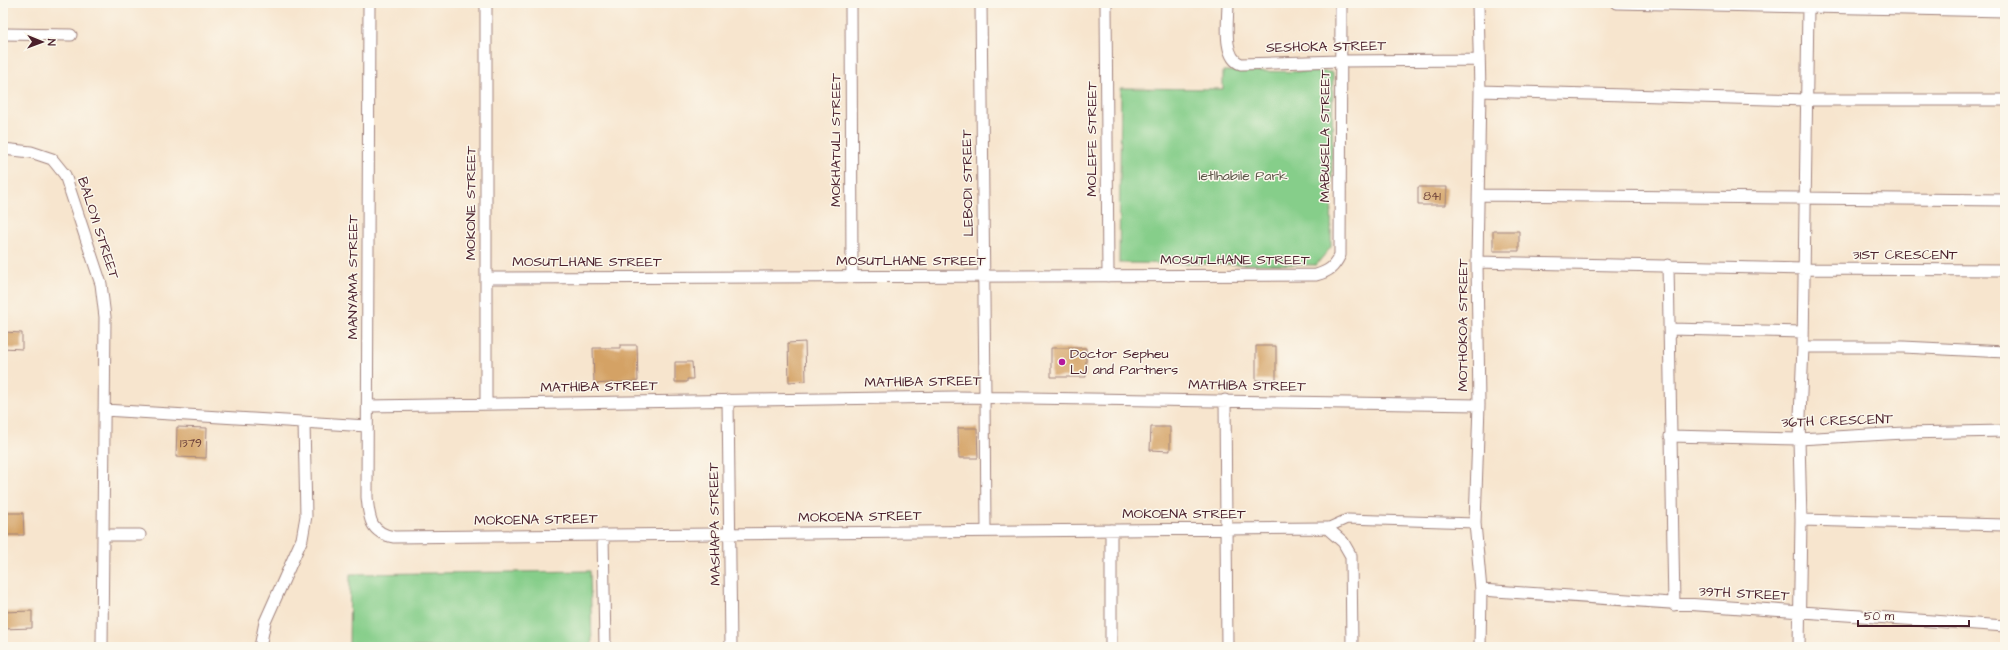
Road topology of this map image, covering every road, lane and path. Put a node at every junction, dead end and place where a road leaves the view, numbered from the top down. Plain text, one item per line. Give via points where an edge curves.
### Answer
1 (369, 3) edge
2 (486, 3) edge
3 (851, 3) edge
4 (981, 3) edge
5 (1106, 3) edge
6 (1228, 3) edge
7 (1341, 3) edge
8 (1478, 3) edge
9 (1616, 3) edge
10 (1808, 7) junction
11 (2005, 10) edge
12 (3, 34) edge
13 (71, 35) dead end
14 (1340, 60) junction
15 (1478, 60) junction
16 (1480, 91) junction
17 (1807, 100) junction
18 (2005, 100) edge
19 (3, 149) edge
20 (1480, 195) junction
21 (1805, 198) junction
22 (2005, 200) edge
23 (1478, 262) junction
24 (1668, 266) junction
25 (1334, 267) joint
26 (1804, 269) junction
27 (2005, 270) edge
28 (852, 276) junction
29 (984, 276) junction
30 (1108, 276) junction
31 (486, 278) junction
32 (1669, 329) junction
33 (1804, 332) junction
34 (1804, 347) junction
35 (2005, 352) edge
36 (985, 397) junction
37 (728, 400) junction
38 (1225, 400) junction
39 (486, 404) junction
40 (1479, 405) junction
41 (368, 406) junction
42 (104, 410) junction
43 (309, 422) junction
44 (367, 426) junction
45 (2005, 431) edge
46 (1670, 436) junction
47 (1799, 439) junction
48 (1801, 520) junction
49 (1475, 523) junction
50 (2005, 525) edge
51 (1327, 528) junction
52 (1226, 529) junction
53 (1111, 530) junction
54 (986, 531) junction
55 (730, 534) junction
56 (103, 535) junction
57 (140, 535) dead end
58 (603, 535) junction
59 (394, 537) joint
60 (1481, 590) junction
61 (1674, 604) junction
62 (1800, 612) junction
63 (2005, 626) edge
64 (102, 647) edge
65 (260, 647) edge
66 (605, 647) edge
67 (731, 647) edge
68 (1111, 647) edge
69 (1227, 647) edge
70 (1352, 647) edge
71 (1480, 647) edge
72 (1799, 647) edge

1 - 41 street, MANYAMA STREET
2 - 31 street, MOKONE STREET
3 - 28 street, MOKHATULI STREET
4 - 29 street, LEBODI STREET
5 - 30 street, MOLEFE STREET
6 - 14 street, SESHOKA STREET via 1228,47 1235,62 1241,64
7 - 14 street, MABUSELA STREET
8 - 15 street, MOTHOKOA STREET
9 - 10 street
10 - 11 street
10 - 17 street
12 - 13 street
14 - 15 street, SESHOKA STREET
14 - 25 street, MABUSELA STREET via 1340,255
15 - 16 street, MOTHOKOA STREET
16 - 17 street
16 - 20 street, MOTHOKOA STREET
17 - 18 street
17 - 21 street
19 - 42 street, BALOYI STREET via 32,152 52,159 65,175 101,284 105,317
20 - 21 street
20 - 23 street, MOTHOKOA STREET
21 - 22 street
21 - 26 street
23 - 24 street, 31ST CRESCENT
23 - 40 street, MOTHOKOA STREET
24 - 26 street, 31ST CRESCENT
24 - 32 street
25 - 30 street, MOSUTLHANE STREET via 1328,272 1316,274
26 - 27 street, 31ST CRESCENT
26 - 33 street
28 - 29 street, MOSUTLHANE STREET
28 - 31 street, MOSUTLHANE STREET
29 - 30 street, MOSUTLHANE STREET
29 - 36 street, LEBODI STREET
31 - 39 street, MOKONE STREET
32 - 33 street
32 - 46 street
33 - 34 street
34 - 35 street via 1903,347
34 - 47 street
36 - 37 street, MATHIBA STREET
36 - 38 street, MATHIBA STREET
36 - 54 street, LEBODI STREET
37 - 39 street, MATHIBA STREET
37 - 55 street, MASHAPA STREET
38 - 40 street, MATHIBA STREET
38 - 52 street
39 - 41 street, MATHIBA STREET
40 - 49 street, MOTHOKOA STREET
41 - 44 street, MANYAMA STREET
42 - 43 street
42 - 56 street, BALOYI STREET
43 - 44 street
43 - 65 street via 306,516 302,539 265,622
44 - 59 street, MANYAMA STREET via 368,514 374,528 382,535
45 - 47 street, 36TH CRESCENT
46 - 47 street, 36TH CRESCENT
46 - 61 street
47 - 48 street
48 - 50 street
48 - 62 street
49 - 51 street via 1348,519
49 - 60 street, MOTHOKOA STREET
51 - 52 street, MOKOENA STREET
51 - 70 street via 1343,542 1351,556
52 - 53 street, MOKOENA STREET
52 - 69 street
53 - 54 street, MOKOENA STREET
53 - 68 street
54 - 55 street, MOKOENA STREET
55 - 58 street, MOKOENA STREET
55 - 67 street, MASHAPA STREET
56 - 57 street
56 - 64 street, BALOYI STREET
58 - 59 street, MOKOENA STREET
58 - 66 street
60 - 61 street, 39TH STREET
60 - 71 street, MOTHOKOA STREET
61 - 62 street, 39TH STREET
62 - 63 street, 39TH STREET
62 - 72 street

